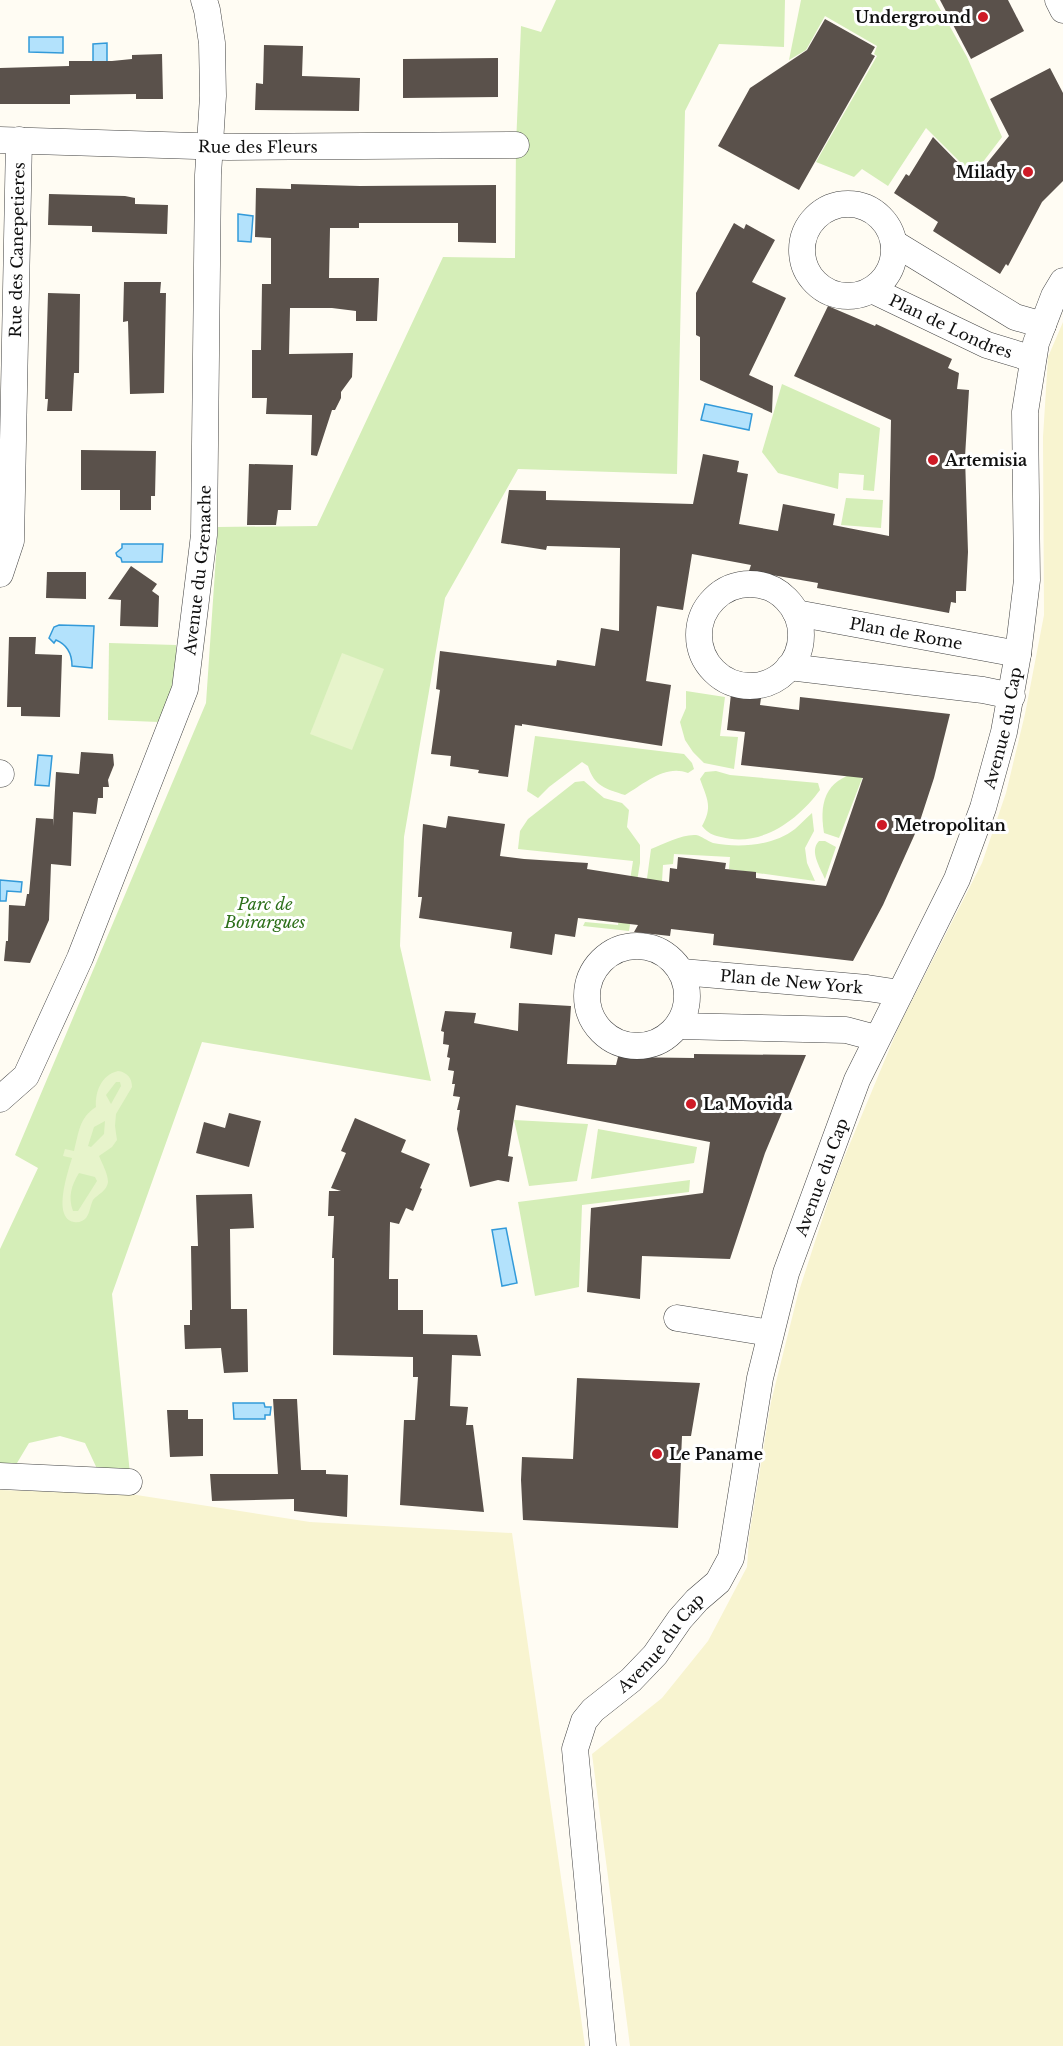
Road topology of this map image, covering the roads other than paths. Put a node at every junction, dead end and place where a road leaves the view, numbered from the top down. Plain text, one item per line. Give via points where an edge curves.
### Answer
1 (204, 0) edge
2 (1058, 0) edge
3 (1063, 10) edge
4 (9, 140) edge
5 (516, 145) dead end
6 (209, 147) junction
7 (894, 243) junction
8 (1063, 281) edge
9 (872, 290) junction
10 (1042, 325) junction
11 (1033, 359) junction
12 (0, 574) edge
13 (796, 613) junction
14 (1018, 654) junction
15 (789, 667) junction
16 (1011, 696) junction
17 (682, 972) junction
18 (900, 993) junction
19 (678, 1026) junction
20 (876, 1038) junction
21 (0, 1099) edge
22 (677, 1318) dead end
23 (770, 1333) junction
24 (0, 1476) edge
25 (129, 1482) dead end
26 (603, 2046) edge

1 - 6 street, Avenue du Grenache via 212,43
2 - 3 street
4 - 6 street, Rue des Fleurs
4 - 12 street, Rue des Canepetieres via 11,541
5 - 6 street, Rue des Fleurs
6 - 21 street, Avenue du Grenache via 204,535 185,688 80,958 26,1076
7 - 9 street, Plan de Londres via 890,271
7 - 9 street, Plan de Londres via 883,218 859,204 830,206 808,225 801,252 804,266 820,288 845,296
7 - 10 street, Plan de Londres via 1015,317
8 - 10 street, Avenue du Cap
9 - 11 street, Plan de Londres via 987,345
10 - 11 street, Avenue du Cap
11 - 14 street, Avenue du Cap via 1025,412 1027,580
13 - 14 street, Plan de Rome
13 - 15 street via 800,645
13 - 15 street via 786,599 771,589 755,584 738,585 711,602 699,629 699,643 708,665 733,683 764,684
14 - 16 street, Avenue du Cap
15 - 16 street
16 - 18 street, Avenue du Cap via 983,808 957,879
17 - 18 street, Plan de New York
17 - 19 street via 688,999
17 - 19 street via 655,948 631,946 605,958 589,980 587,993 593,1021 613,1041 648,1045 668,1036
18 - 20 street, Avenue du Cap
19 - 20 street via 846,1030
20 - 23 street, Avenue du Cap via 797,1239
22 - 23 street
23 - 26 street, Avenue du Cap via 731,1558 718,1582 680,1619 655,1655 588,1716 575,1749
24 - 25 street

